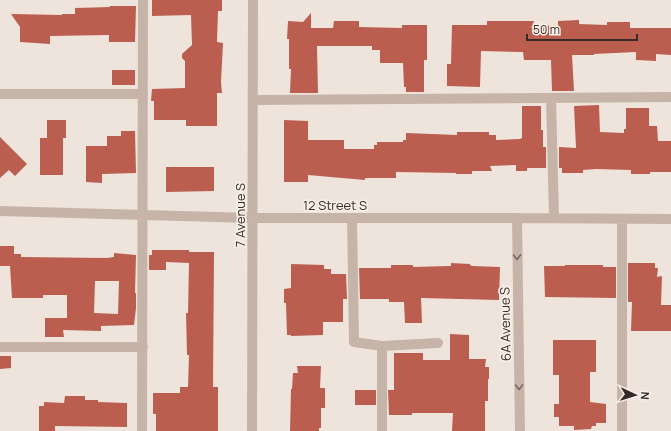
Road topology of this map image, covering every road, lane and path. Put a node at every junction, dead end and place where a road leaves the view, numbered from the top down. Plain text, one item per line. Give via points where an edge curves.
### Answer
1 (143, 0) edge
2 (253, 0) edge
3 (0, 94) edge
4 (143, 94) junction
5 (671, 97) edge
6 (551, 98) junction
7 (253, 100) junction
8 (0, 211) edge
9 (143, 215) junction
10 (253, 218) junction
11 (352, 218) junction
12 (517, 218) junction
13 (554, 218) junction
14 (622, 219) junction
15 (671, 219) edge
16 (438, 343) dead end
17 (143, 346) junction
18 (382, 346) junction
19 (0, 347) edge
20 (142, 431) edge
21 (252, 431) edge
22 (382, 431) edge
23 (520, 431) edge
24 (622, 431) edge

1 - 4 street
2 - 7 street, 7 Avenue S
3 - 4 street
4 - 9 street
5 - 6 street
6 - 7 street
6 - 13 street
7 - 10 street, 7 Avenue S
8 - 9 street, 12 Street S
9 - 10 street, 12 Street S
9 - 17 street
10 - 11 street, 12 Street S
10 - 21 street, 7 Avenue S
11 - 12 street, 12 Street S
11 - 18 street via 354,342
12 - 13 street, 12 Street S
12 -> 23 street, 6A Avenue S
13 - 14 street, 12 Street S
14 - 15 street, 12 Street S
14 - 24 street
16 - 18 street
17 - 19 street
17 - 20 street
18 - 22 street

